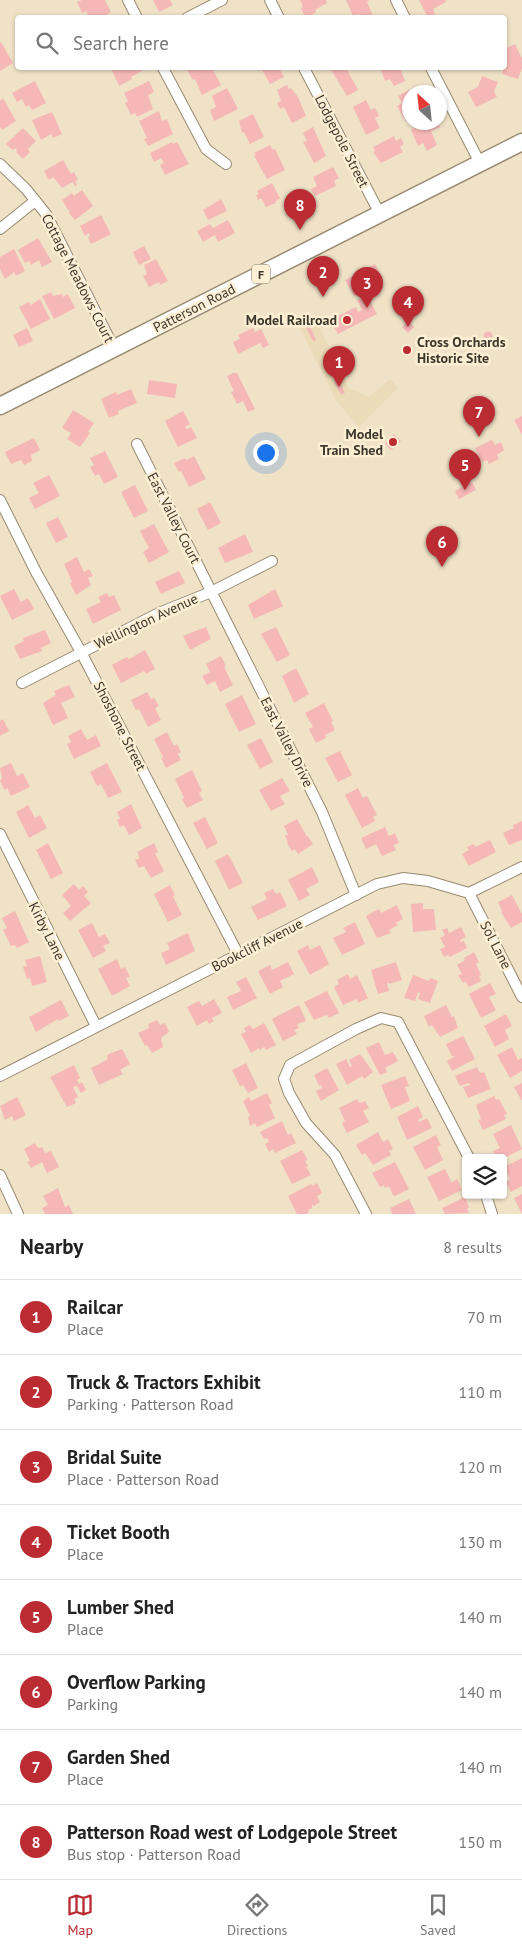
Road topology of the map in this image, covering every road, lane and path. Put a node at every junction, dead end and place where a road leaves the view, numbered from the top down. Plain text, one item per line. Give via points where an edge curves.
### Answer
1 (128, 0) edge
2 (222, 0) edge
3 (270, 0) edge
4 (396, 0) edge
5 (136, 15) edge
6 (193, 15) edge
7 (278, 15) edge
8 (404, 15) edge
9 (164, 70) edge
10 (305, 70) edge
11 (432, 70) edge
12 (522, 142) edge
13 (480, 163) junction
14 (0, 164) edge
15 (226, 164) dead end
16 (35, 201) junction
17 (380, 214) junction
18 (0, 229) edge
19 (114, 348) junction
20 (0, 406) edge
21 (137, 444) dead end
22 (0, 500) edge
23 (272, 561) dead end
24 (212, 592) junction
25 (81, 652) junction
26 (22, 683) dead end
27 (0, 834) edge
28 (522, 867) edge
29 (469, 894) junction
30 (356, 895) junction
31 (238, 954) junction
32 (522, 997) edge
33 (96, 1026) junction
34 (0, 1076) edge
35 (467, 1154) edge
36 (0, 1175) edge
37 (487, 1199) edge
38 (363, 1213) edge
39 (18, 1214) edge
40 (492, 1214) edge

1 - 5 street
2 - 6 street
3 - 7 street
4 - 8 street
9 - 15 street via 206,150
10 - 17 street, Lodgepole Street
11 - 13 street
12 - 13 main road, Patterson Road / F
13 - 17 main road, Patterson Road / F
14 - 16 street, Cottage Meadows Court
16 - 18 street
16 - 19 street, Cottage Meadows Court via 46,214
17 - 19 main road, Patterson Road / F
19 - 20 main road, Patterson Road / F
21 - 24 street, East Valley Court
22 - 25 street, Shoshone Street
23 - 24 street, Wellington Avenue
24 - 25 street, Wellington Avenue
24 - 30 street, East Valley Drive via 322,812
25 - 26 street, Wellington Avenue
25 - 31 street, Shoshone Street
27 - 33 street, Kirby Lane
28 - 29 street
29 - 30 street, Bookcliff Avenue via 428,881 403,878 378,884
29 - 32 street, Sol Lane
30 - 31 street, Bookcliff Avenue
31 - 33 street, Bookcliff Avenue
33 - 34 street, Bookcliff Avenue
35 - 38 street via 398,1022 381,1018 290,1065 284,1079 289,1093 306,1123 335,1155
36 - 39 street
37 - 40 street

